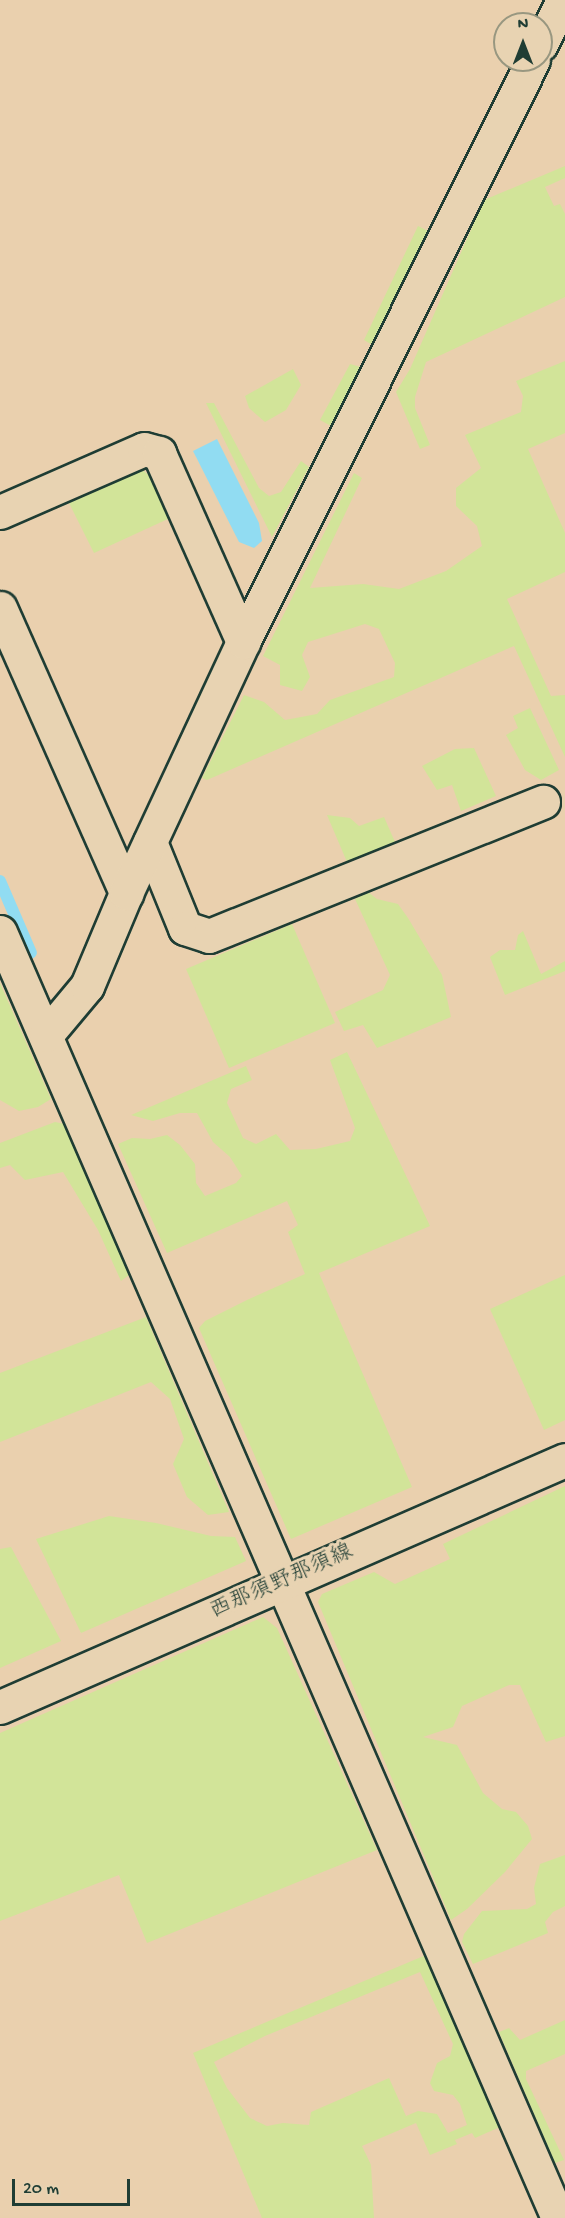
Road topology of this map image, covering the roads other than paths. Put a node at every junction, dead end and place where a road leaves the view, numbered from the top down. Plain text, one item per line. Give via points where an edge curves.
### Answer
1 (563, 0) edge
2 (553, 20) edge
3 (527, 72) edge
4 (0, 512) edge
5 (0, 608) edge
6 (243, 642) junction
7 (543, 802) dead end
8 (150, 843) junction
9 (126, 893) junction
10 (0, 932) edge
11 (46, 1035) junction
12 (565, 1460) edge
13 (283, 1583) junction
14 (0, 1707) edge
15 (558, 2218) edge

1 - 2 street
3 - 6 street
4 - 6 street via 144,449 159,453
5 - 9 street
6 - 8 street
7 - 8 street via 208,936 185,928
8 - 9 street
9 - 11 street via 87,986
10 - 11 street
11 - 13 street
12 - 13 street, 西那須野那須線
13 - 14 street, 西那須野那須線
13 - 15 street

